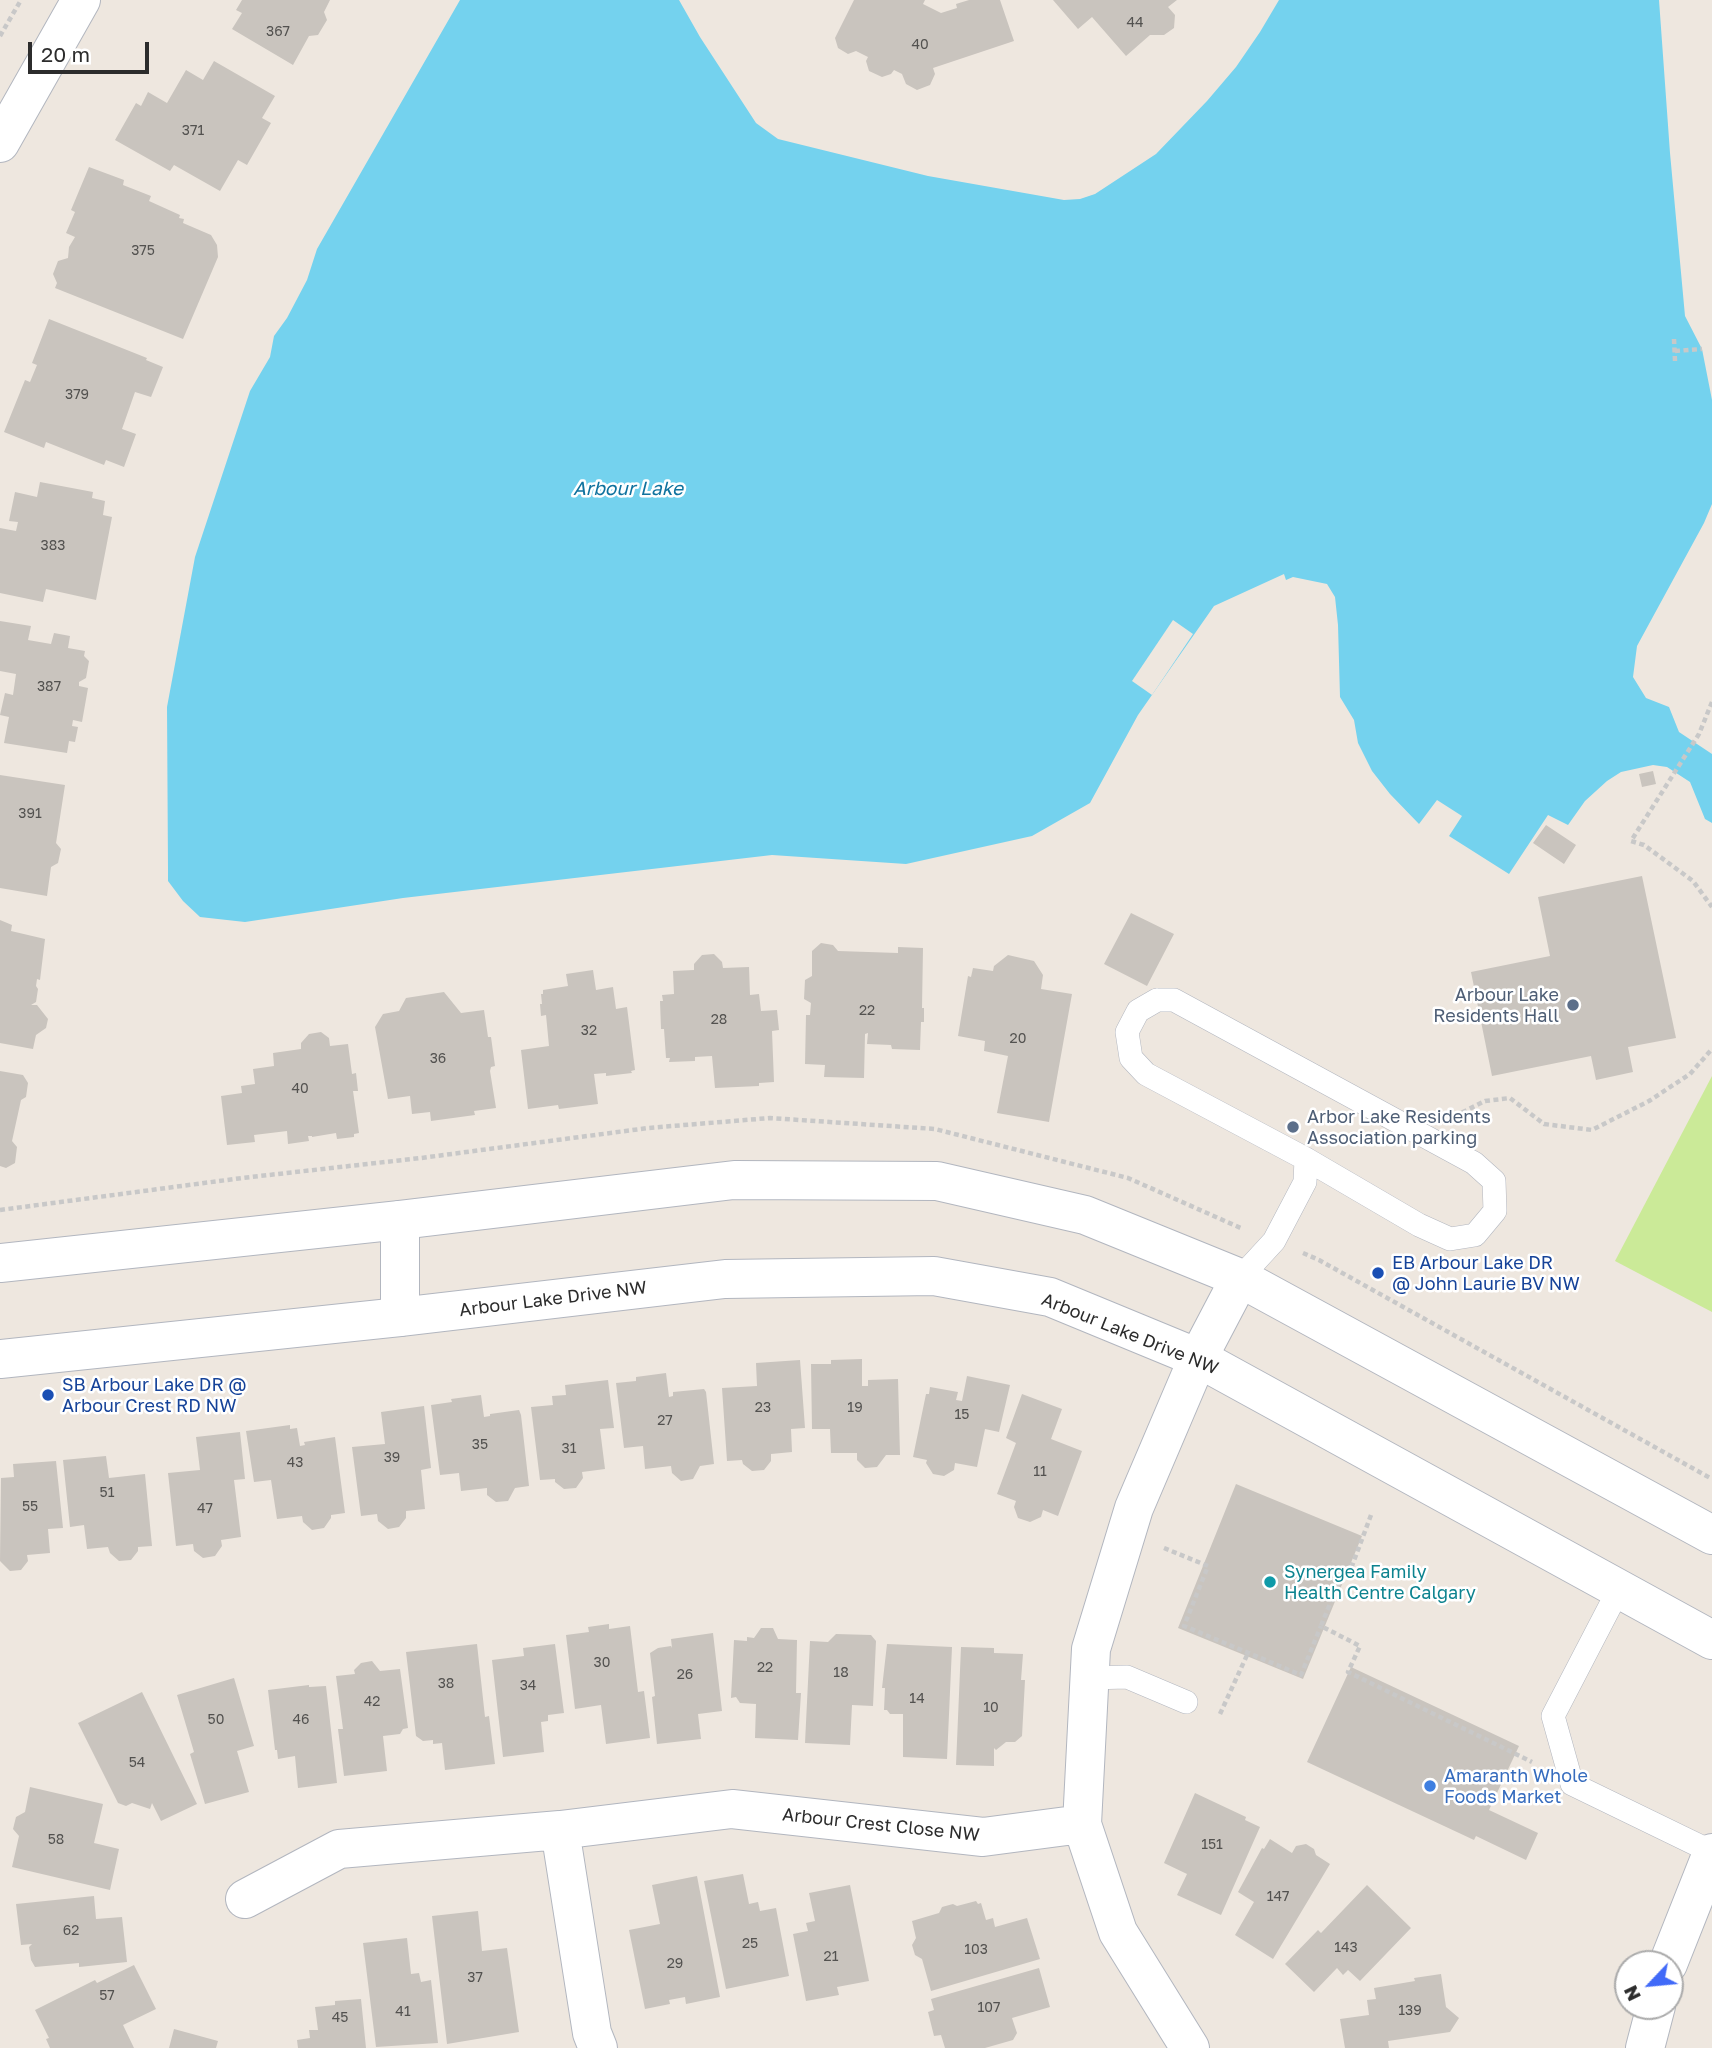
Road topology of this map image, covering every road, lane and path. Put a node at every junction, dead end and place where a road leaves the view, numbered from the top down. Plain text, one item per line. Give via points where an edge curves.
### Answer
1 (21, 0) edge
2 (81, 0) edge
3 (0, 36) edge
4 (0, 143) edge
5 (1674, 339) dead end
6 (1702, 349) dead end
7 (1675, 351) junction
8 (1675, 361) dead end
9 (1712, 702) edge
10 (1712, 907) edge
11 (1712, 1049) edge
12 (1443, 1145) junction
13 (1306, 1159) junction
14 (400, 1220) junction
15 (0, 1263) edge
16 (1240, 1278) junction
17 (400, 1317) junction
18 (1198, 1358) junction
19 (0, 1359) edge
20 (1371, 1515) dead end
21 (1712, 1535) edge
22 (1164, 1548) dead end
23 (1619, 1589) junction
24 (1321, 1626) junction
25 (1712, 1640) edge
26 (1248, 1653) junction
27 (1090, 1678) junction
28 (1186, 1702) dead end
29 (1220, 1714) dead end
30 (1572, 1784) junction
31 (1082, 1824) junction
32 (560, 1830) junction
33 (1712, 1853) edge
34 (244, 1899) dead end
35 (1674, 1950) edge
36 (1652, 2020) edge
37 (598, 2048) edge
38 (1190, 2048) edge
39 (1645, 2048) edge

1 - 3 path
2 - 4 street
5 - 7 path
6 - 7 path
7 - 8 path
9 - 10 path via 1699,734 1631,841 1644,845 1693,881
11 - 12 path via 1679,1081 1592,1130 1544,1124 1510,1098 1485,1101 1463,1112
12 - 13 lane via 1494,1181 1495,1211 1475,1235 1450,1239
12 - 13 lane via 1174,1000 1157,1000 1138,1010 1127,1032 1131,1058 1146,1074
13 - 16 lane via 1305,1182 1274,1241
14 - 15 street
14 - 16 street via 734,1180 937,1181 1085,1214
14 - 17 street
16 - 18 street
16 - 21 street
17 - 18 street, Arbour Lake Drive NW via 725,1279 934,1276 1050,1297
17 - 19 street, Arbour Lake Drive NW
18 - 23 street, Arbour Lake Drive NW
18 - 27 street via 1134,1508 1091,1649
20 - 24 path via 1352,1566 1345,1569
22 - 26 path via 1209,1566 1184,1626
23 - 25 street, Arbour Lake Drive NW
23 - 30 lane via 1553,1716
24 - 26 path via 1301,1675
24 - 30 path via 1360,1646 1348,1672
26 - 29 path
27 - 28 lane via 1127,1677
27 - 31 street
30 - 33 lane
31 - 32 street, Arbour Crest Close NW via 983,1837 732,1809
31 - 38 street via 1118,1932
32 - 34 street, Arbour Crest Close NW via 339,1849
32 - 37 street
33 - 35 street
36 - 39 street

